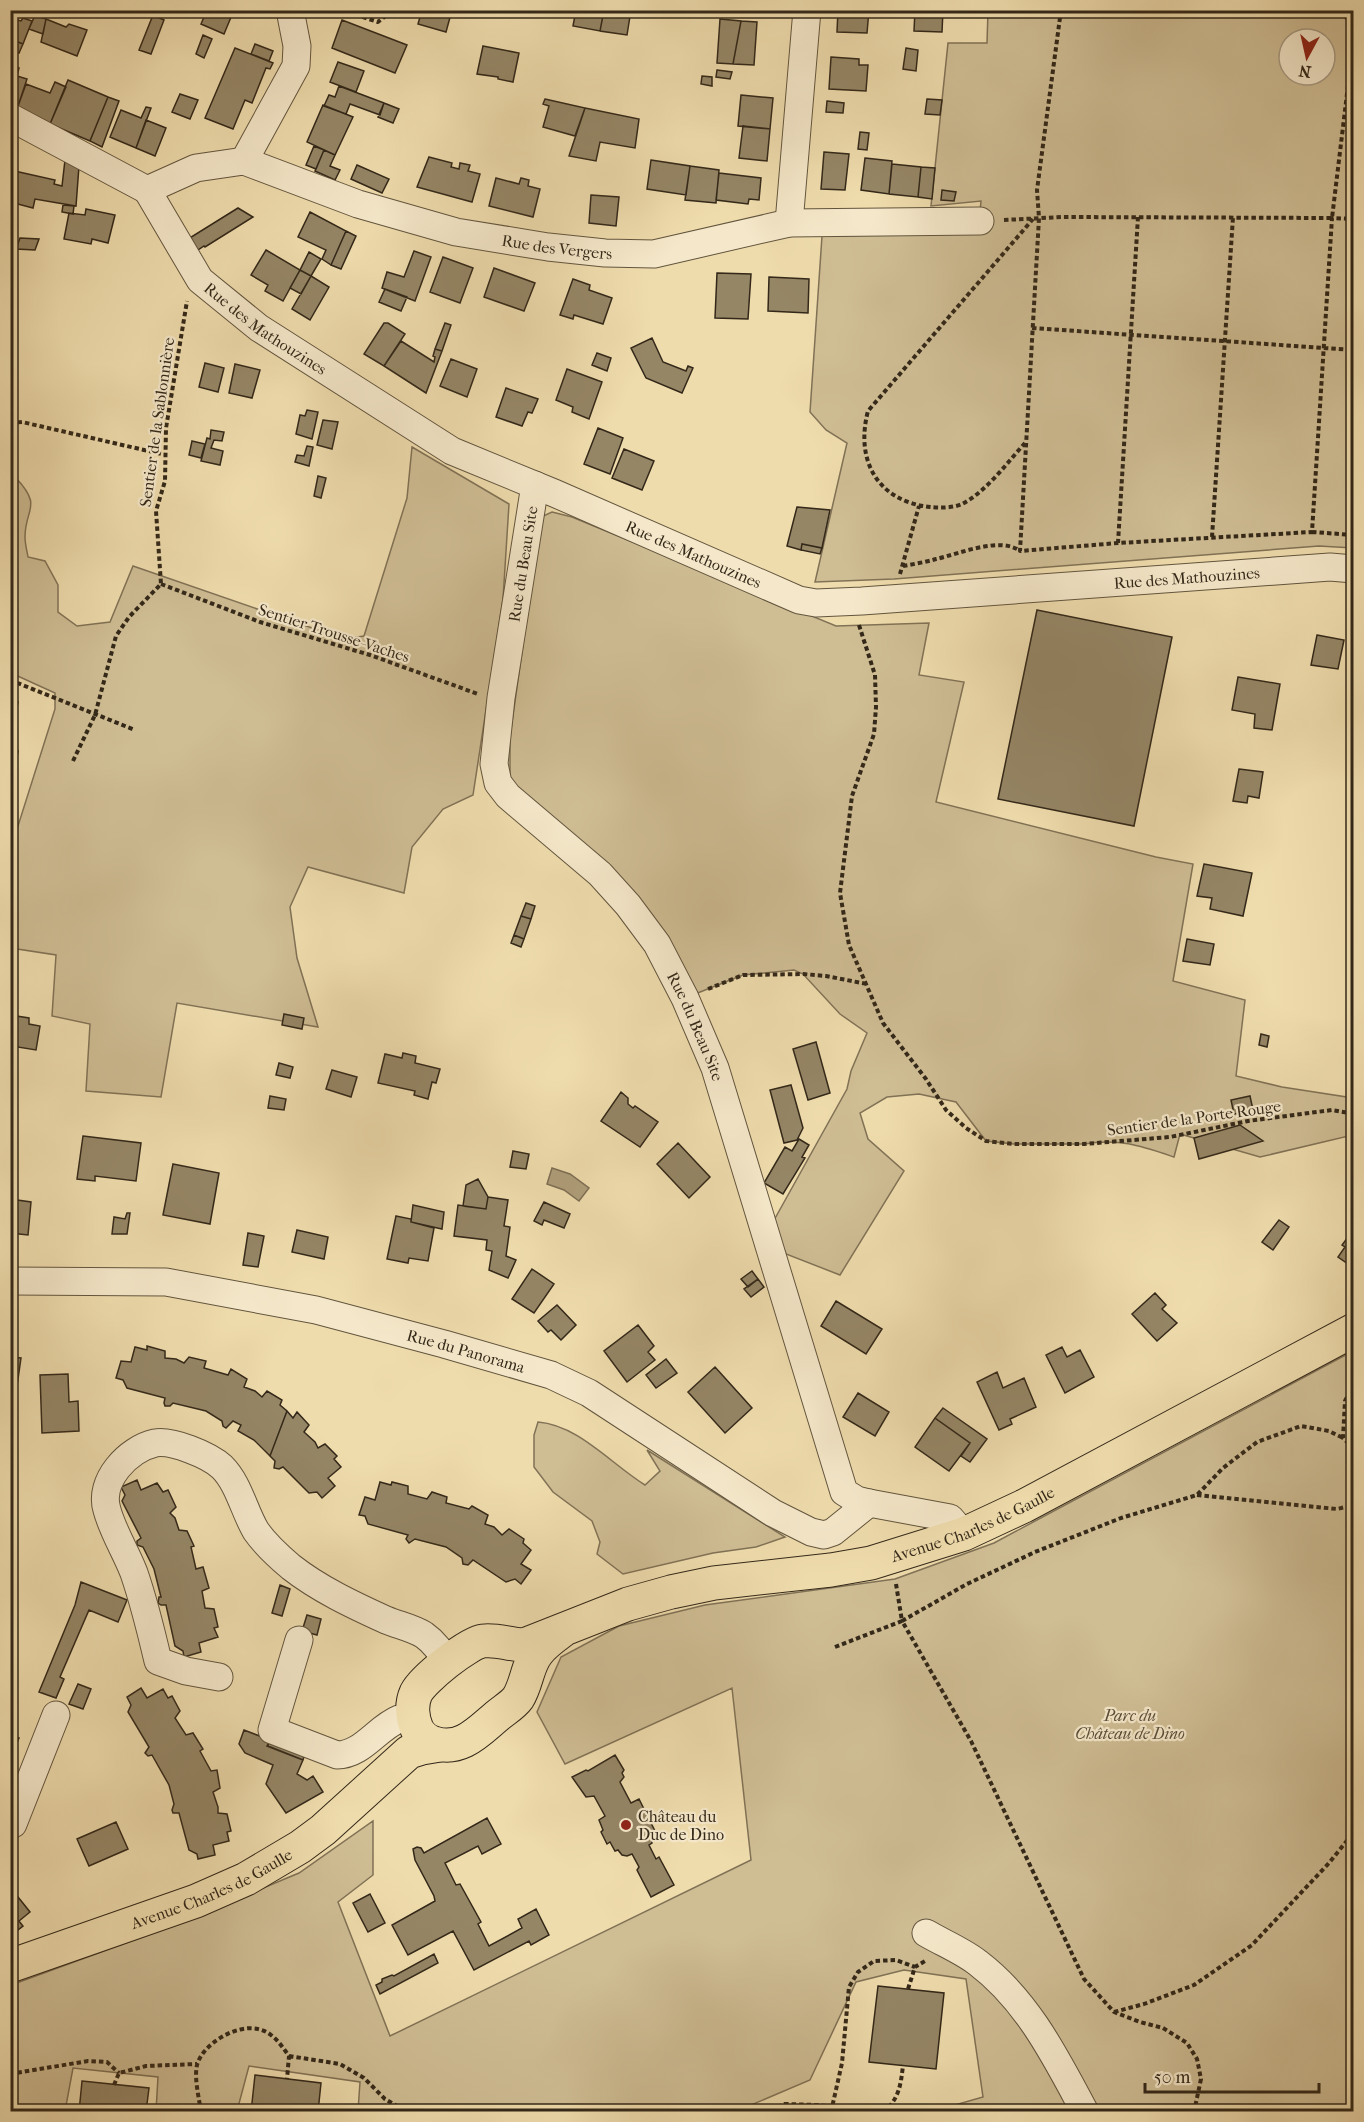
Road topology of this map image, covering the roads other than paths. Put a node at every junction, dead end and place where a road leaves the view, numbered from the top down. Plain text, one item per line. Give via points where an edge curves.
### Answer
1 (807, 10) edge
2 (292, 20) edge
3 (10, 117) edge
4 (244, 160) junction
5 (147, 190) junction
6 (980, 222) road end
7 (789, 223) junction
8 (535, 484) junction
9 (1353, 569) edge
10 (10, 1281) edge
11 (1353, 1330) edge
12 (870, 1503) junction
13 (964, 1534) junction
14 (562, 1631) junction
15 (299, 1640) dead end
16 (504, 1644) junction
17 (448, 1662) junction
18 (219, 1677) dead end
19 (522, 1689) junction
20 (56, 1715) dead end
21 (414, 1718) junction
22 (440, 1745) junction
23 (388, 1770) junction
24 (10, 1825) edge
25 (926, 1933) dead end
26 (10, 1966) edge
27 (1085, 2112) edge

1 - 7 street
2 - 4 street via 296,66
3 - 5 street
4 - 5 street via 196,168
4 - 7 street, Rue des Vergers via 358,204 456,232 548,247 654,254
5 - 8 street, Rue des Mathouzines via 200,280 260,328 452,452
6 - 7 street, Rue des Vergers
8 - 9 street, Rue des Mathouzines via 799,600 816,603 1318,568
8 - 12 street, Rue du Beau Site via 501,698 494,764 498,783 508,796 600,874 628,905 657,944 685,998 715,1068 844,1492
10 - 12 street, Rue du Panorama via 166,1282 316,1310 551,1376 589,1393 773,1513 811,1532 833,1532
11 - 13 main road, Avenue Charles de Gaulle via 1024,1506
12 - 13 street, Rue du Beau Site via 950,1518
13 - 14 main road, Avenue Charles de Gaulle via 896,1557 831,1570 714,1583 671,1592 628,1604
14 - 16 main road, Avenue Charles de Gaulle via 524,1645
14 - 19 main road, Avenue Charles de Gaulle via 539,1650
15 - 21 street via 272,1730 345,1755 400,1719
16 - 17 main road, Avenue Charles de Gaulle via 473,1643
16 - 19 main road via 519,1656 523,1666
17 - 18 street via 423,1634 326,1590 291,1567 257,1532 221,1466 170,1444 145,1446 121,1462 106,1494 106,1509 134,1573 158,1661
17 - 21 main road, Avenue Charles de Gaulle via 416,1694
19 - 22 main road, Avenue Charles de Gaulle via 514,1702 470,1739 451,1746
20 - 24 street
21 - 22 main road via 419,1733
21 - 23 main road, Avenue Charles de Gaulle via 404,1747
22 - 23 main road, Avenue Charles de Gaulle via 409,1752
23 - 26 main road, Avenue Charles de Gaulle via 308,1841 246,1879 196,1901
25 - 27 street via 978,1963 1022,2005

